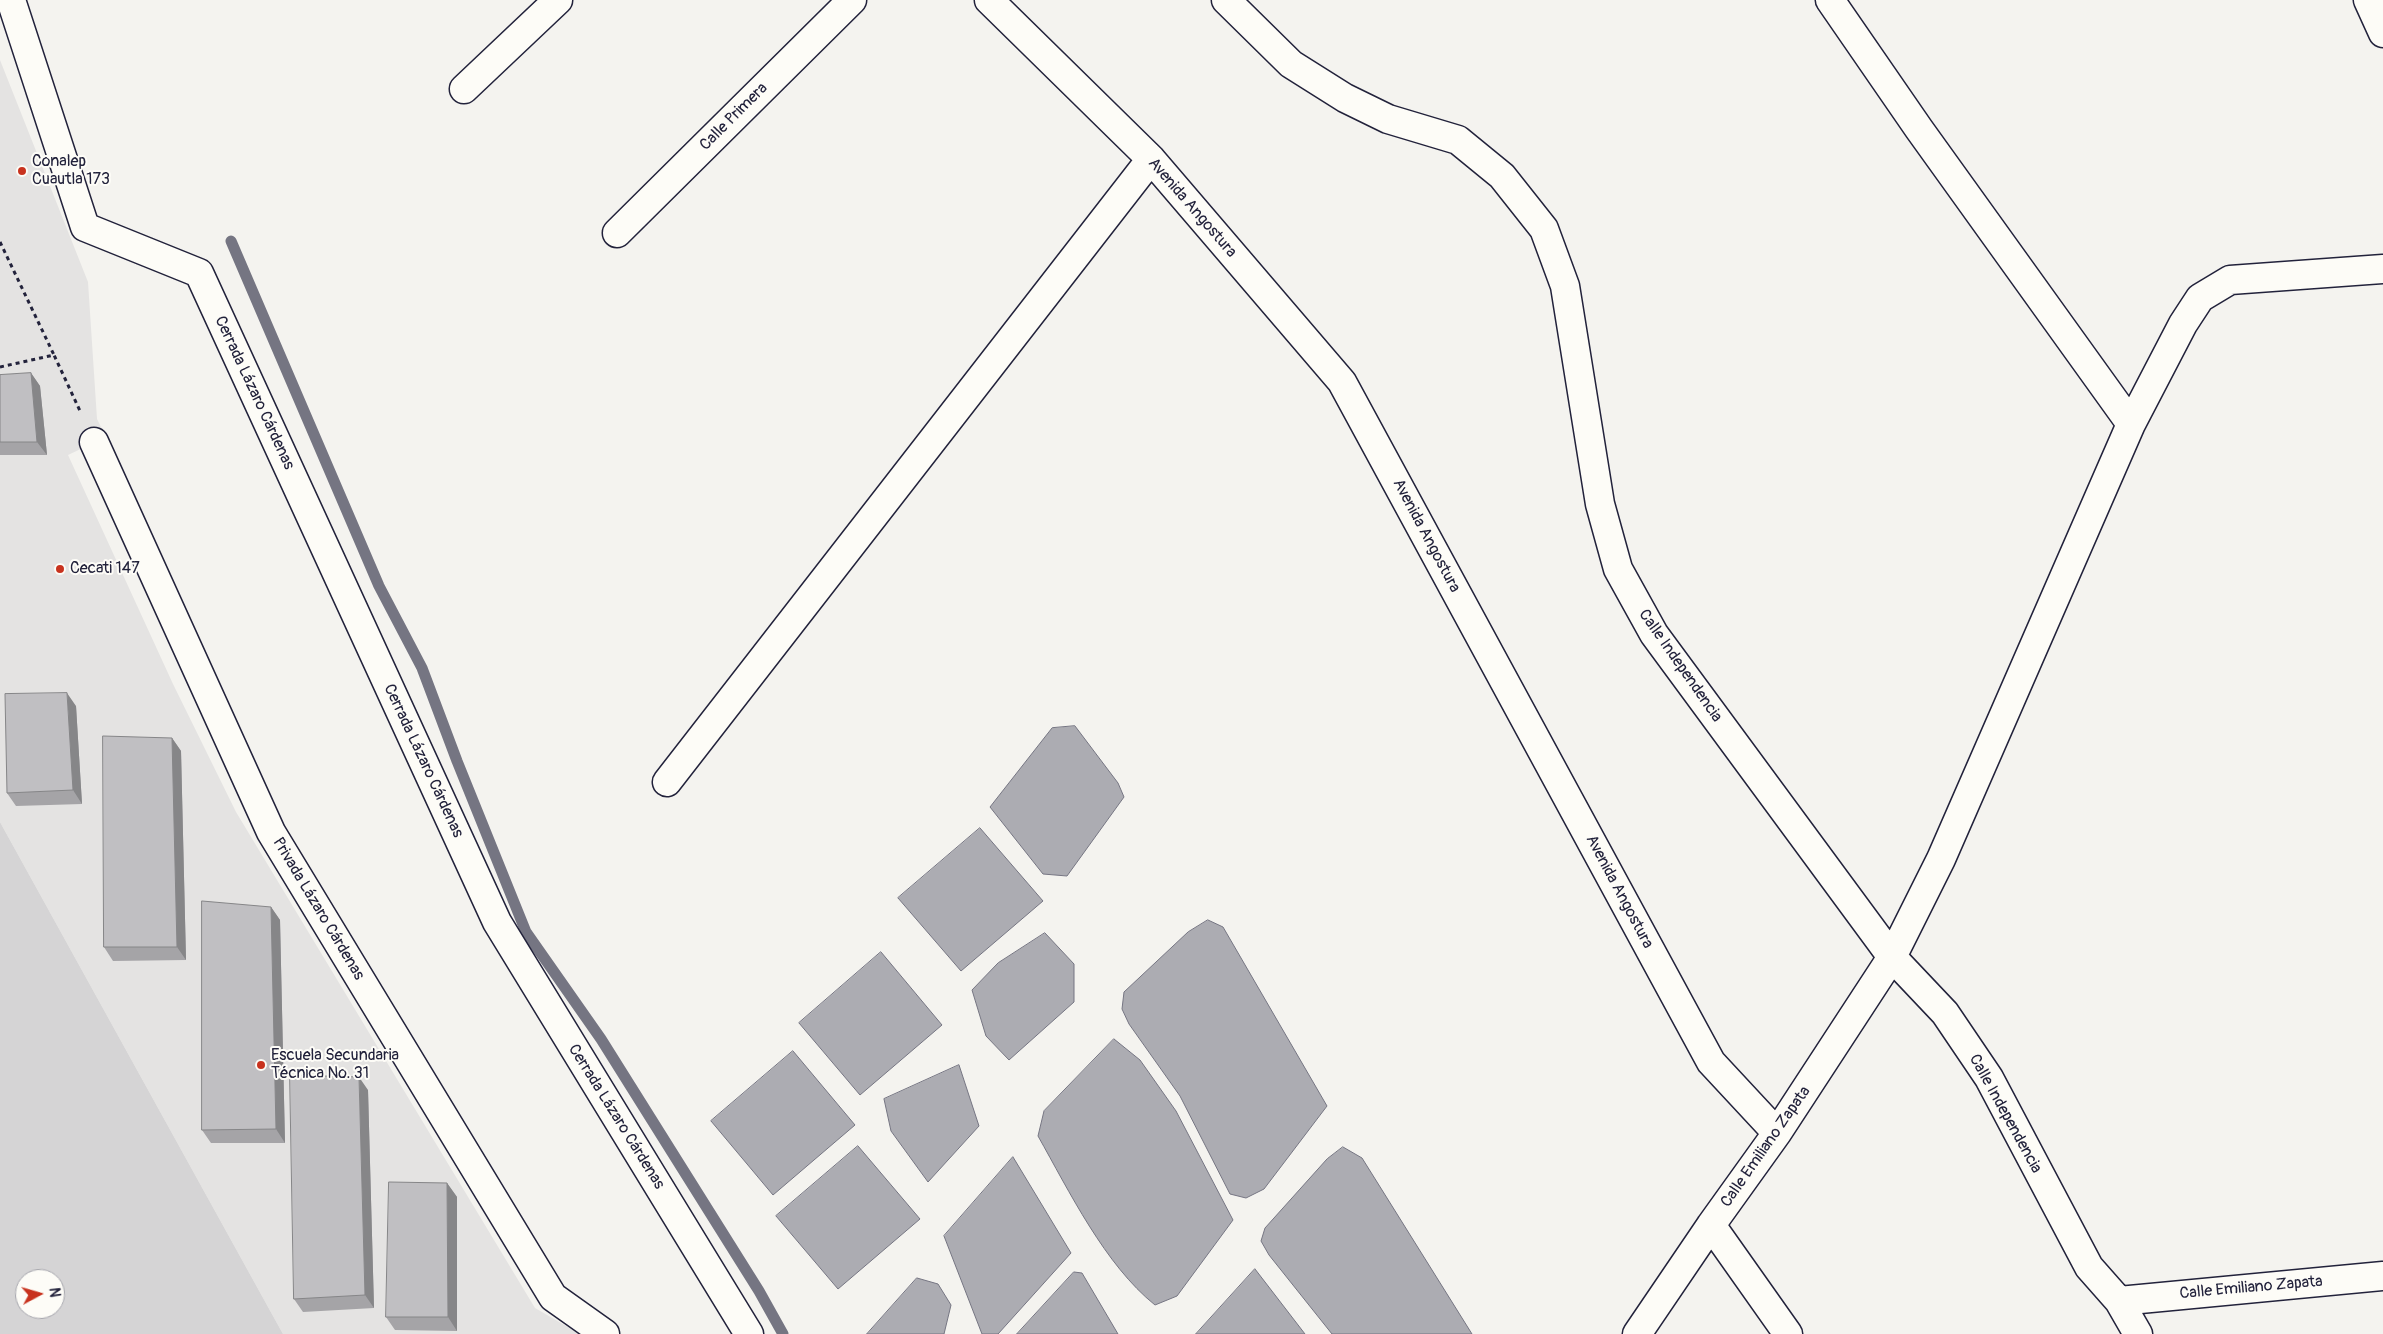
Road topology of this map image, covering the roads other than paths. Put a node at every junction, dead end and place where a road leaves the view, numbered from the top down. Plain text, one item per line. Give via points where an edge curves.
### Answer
1 (11, 0) edge
2 (558, 0) edge
3 (852, 0) edge
4 (989, 0) edge
5 (1226, 0) edge
6 (1830, 0) edge
7 (2368, 0) edge
8 (2383, 33) edge
9 (464, 89) dead end
10 (1151, 159) junction
11 (617, 233) dead end
12 (2383, 269) edge
13 (2132, 424) junction
14 (94, 442) road end
15 (667, 782) dead end
16 (1892, 957) junction
17 (1777, 1134) junction
18 (1711, 1225) junction
19 (2383, 1276) edge
20 (2119, 1301) junction
21 (605, 1334) edge
22 (749, 1334) edge
23 (1637, 1334) edge
24 (1788, 1334) edge
25 (2138, 1334) edge

1 - 22 street, Cerrada Lázaro Cárdenas via 85,227 199,273 496,922
2 - 9 street
3 - 11 street, Calle Primera
4 - 10 street, Avenida Angostura
5 - 16 street, Calle Independencia via 1291,64 1345,98 1388,119 1458,140 1502,176 1544,229 1565,286 1600,504 1618,569 1654,634
6 - 13 street
7 - 8 street
10 - 15 street
10 - 17 street, Avenida Angostura via 1342,382 1711,1062
12 - 13 street, Calle Emiliano Zapata via 2230,280 2200,298 2183,324
13 - 16 street, Calle Emiliano Zapata via 1941,859
14 - 21 street, Privada Lázaro Cárdenas via 271,832 553,1297
16 - 17 street, Calle Emiliano Zapata
16 - 20 street, Calle Independencia via 1945,1013 1989,1078 2088,1267
17 - 18 street, Calle Emiliano Zapata
18 - 23 street, Calle Emiliano Zapata
18 - 24 street
19 - 20 street, Calle Emiliano Zapata
20 - 25 street, Calle Independencia

